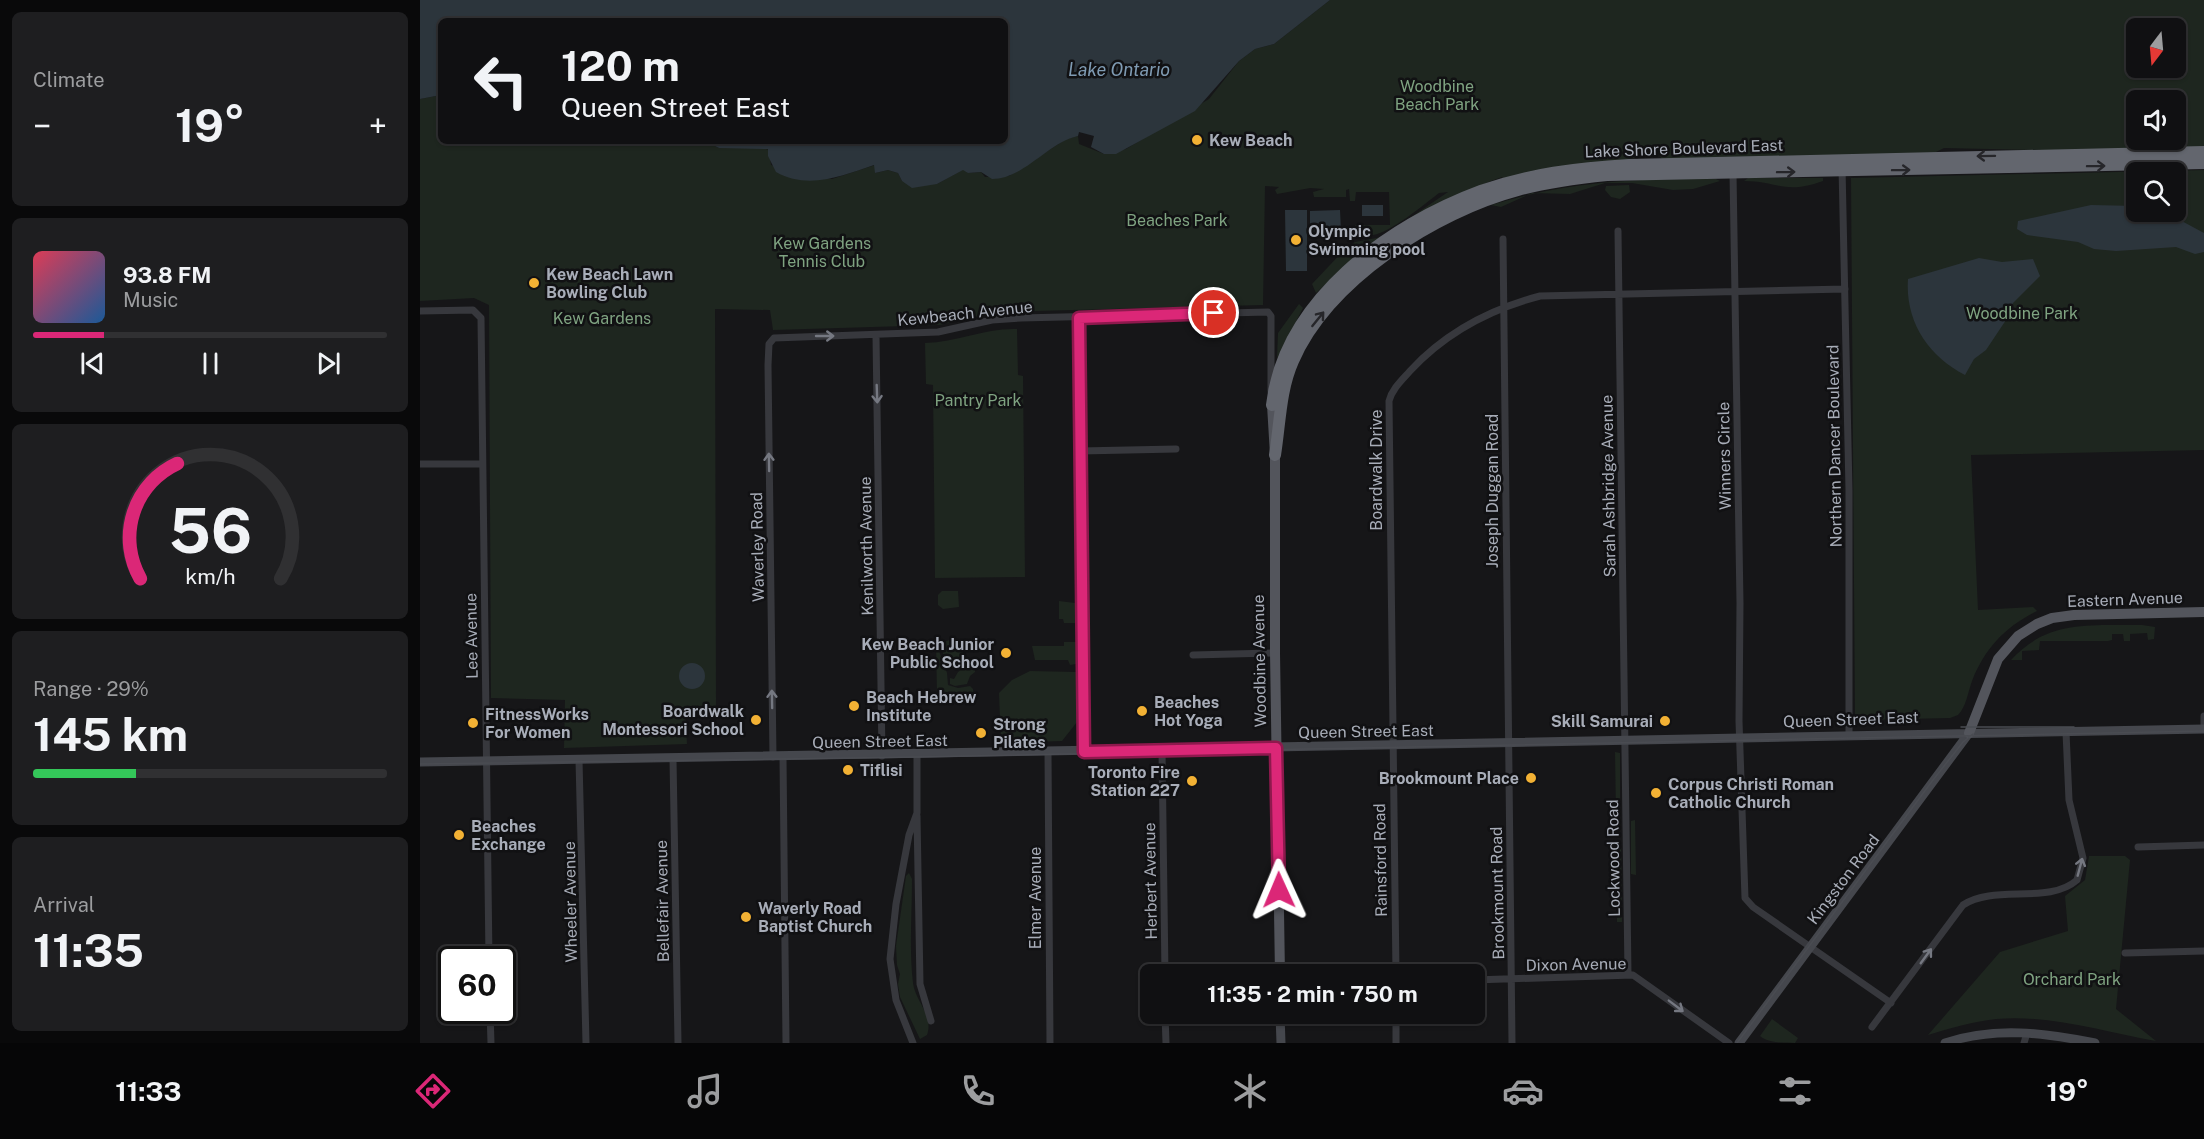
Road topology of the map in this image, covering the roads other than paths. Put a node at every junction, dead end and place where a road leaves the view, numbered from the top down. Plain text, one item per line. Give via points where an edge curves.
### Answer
1 (2204, 152) edge
2 (2204, 163) edge
3 (1842, 165) junction
4 (1733, 173) junction
5 (1618, 231) dead end
6 (1503, 239) dead end
7 (1845, 289) junction
8 (1735, 292) junction
9 (1619, 294) junction
10 (1503, 309) junction
11 (420, 311) edge
12 (1268, 312) joint
13 (1079, 318) junction
14 (876, 336) junction
15 (774, 338) joint
16 (1284, 389) joint
17 (1272, 405) junction
18 (1176, 449) dead end
19 (1080, 451) junction
20 (1275, 455) junction
21 (420, 464) edge
22 (482, 464) junction
23 (2204, 612) edge
24 (1275, 653) junction
25 (1193, 655) dead end
26 (2204, 717) edge
27 (2204, 728) edge
28 (2066, 732) junction
29 (1849, 733) junction
30 (1969, 733) junction
31 (1740, 738) junction
32 (1624, 741) junction
33 (1509, 743) junction
34 (1392, 745) junction
35 (1276, 748) junction
36 (1162, 750) junction
37 (1048, 752) junction
38 (1084, 752) junction
39 (917, 755) junction
40 (882, 756) junction
41 (778, 757) junction
42 (673, 759) junction
43 (579, 760) junction
44 (487, 761) junction
45 (420, 762) edge
46 (917, 813) junction
47 (2204, 846) edge
48 (2138, 847) dead end
49 (489, 946) edge
50 (1811, 946) junction
51 (2204, 951) edge
52 (2125, 953) dead end
53 (1165, 964) edge
54 (1280, 964) edge
55 (1395, 964) edge
56 (1628, 974) junction
57 (1512, 979) junction
58 (1485, 980) edge
59 (1891, 1003) junction
60 (931, 1021) dead end
61 (490, 1024) edge
62 (1165, 1024) edge
63 (1280, 1024) edge
64 (1396, 1024) edge
65 (1872, 1027) dead end
66 (2026, 1033) junction
67 (2089, 1042) edge
68 (490, 1043) edge
69 (586, 1043) edge
70 (678, 1043) edge
71 (786, 1043) edge
72 (913, 1043) edge
73 (1050, 1043) edge
74 (1166, 1043) edge
75 (1281, 1043) edge
76 (1396, 1043) edge
77 (1512, 1043) edge
78 (1729, 1043) edge
79 (1739, 1043) edge
80 (1945, 1043) edge
81 (2024, 1043) edge

1 -> 3 highway, Lake Shore Boulevard East
3 -> 2 highway, Lake Shore Boulevard East
4 -> 3 highway, Lake Shore Boulevard East
3 - 7 street, Northern Dancer Boulevard
3 - 17 highway, Lake Shore Boulevard East via 1585,168 1532,177 1459,201 1389,240 1331,287 1302,322 1281,361
4 - 8 street, Winners Circle
16 -> 4 highway, Lake Shore Boulevard East via 1309,330 1340,294 1394,249 1463,210 1517,190 1575,178
5 - 9 street, Sarah Ashbridge Avenue
6 - 10 street, Joseph Duggan Road
7 - 8 street, Boardwalk Drive
7 - 29 street, Northern Dancer Boulevard
8 - 9 street, Boardwalk Drive
8 - 31 street, Winners Circle
9 - 10 street, Boardwalk Drive via 1549,295
9 - 32 street, Sarah Ashbridge Avenue
10 - 33 street, Joseph Duggan Road
10 - 34 street, Boardwalk Drive via 1445,339 1398,384 1389,401
11 - 22 street, Lee Avenue via 473,310 481,318
12 - 13 street, Kewbeach Avenue
12 - 17 street, Woodbine Avenue
13 - 14 street, Kewbeach Avenue via 1011,319 938,333
13 - 19 street
15 -> 14 street, Kewbeach Avenue
14 -> 40 street, Kenilworth Avenue
41 -> 15 street, Waverley Road via 768,365 769,344
16 - 20 highway, Woodbine Avenue
17 - 20 main road, Woodbine Avenue
18 - 19 street
19 - 38 street
20 - 24 main road, Woodbine Avenue
21 - 22 street
22 - 44 street, Lee Avenue
23 - 30 main road, Eastern Avenue via 2067,616 2030,627 1998,659
24 - 25 street
24 - 35 main road, Woodbine Avenue
26 - 27 street
27 - 28 main road, Queen Street East
28 - 30 main road, Queen Street East
59 -> 28 street via 1971,899 2061,889 2077,880 2083,858 2069,800
29 - 30 main road, Queen Street East
29 - 31 main road, Queen Street East
30 - 50 main road, Kingston Road
31 - 32 main road, Queen Street East
31 - 50 street, Winners Circle via 1745,898
32 - 33 main road, Queen Street East
32 - 56 street, Lockwood Road
33 - 34 main road, Queen Street East
33 - 57 street, Brookmount Road
34 - 35 main road, Queen Street East
34 - 55 street, Rainsford Road
35 - 36 main road, Queen Street East
35 - 54 main road, Woodbine Avenue
36 - 38 main road, Queen Street East
36 - 53 street, Herbert Avenue
37 - 38 main road, Queen Street East
37 - 39 main road, Queen Street East
37 - 73 street, Elmer Avenue
39 - 40 main road, Queen Street East
39 - 46 street
40 - 41 main road, Queen Street East
41 - 42 main road, Queen Street East
41 - 71 street, Waverley Road
42 - 43 main road, Queen Street East
42 - 70 street, Bellefair Avenue
43 - 44 main road, Queen Street East
43 - 69 street, Wheeler Avenue
44 - 45 main road, Queen Street East
44 - 49 street, Lee Avenue
46 - 60 street via 920,984
46 - 72 street via 898,893 890,959 896,1000
47 - 48 street
50 - 59 street
50 - 79 main road, Kingston Road
51 - 52 street
56 - 57 street, Dixon Avenue
56 -> 78 street, Dixon Avenue
57 - 58 street, Dixon Avenue
57 - 77 street, Brookmount Road
59 - 65 street
61 - 68 street
62 - 74 street
63 - 75 main road
64 - 76 street
66 - 67 main road
66 - 80 main road via 1985,1034
66 - 81 street

